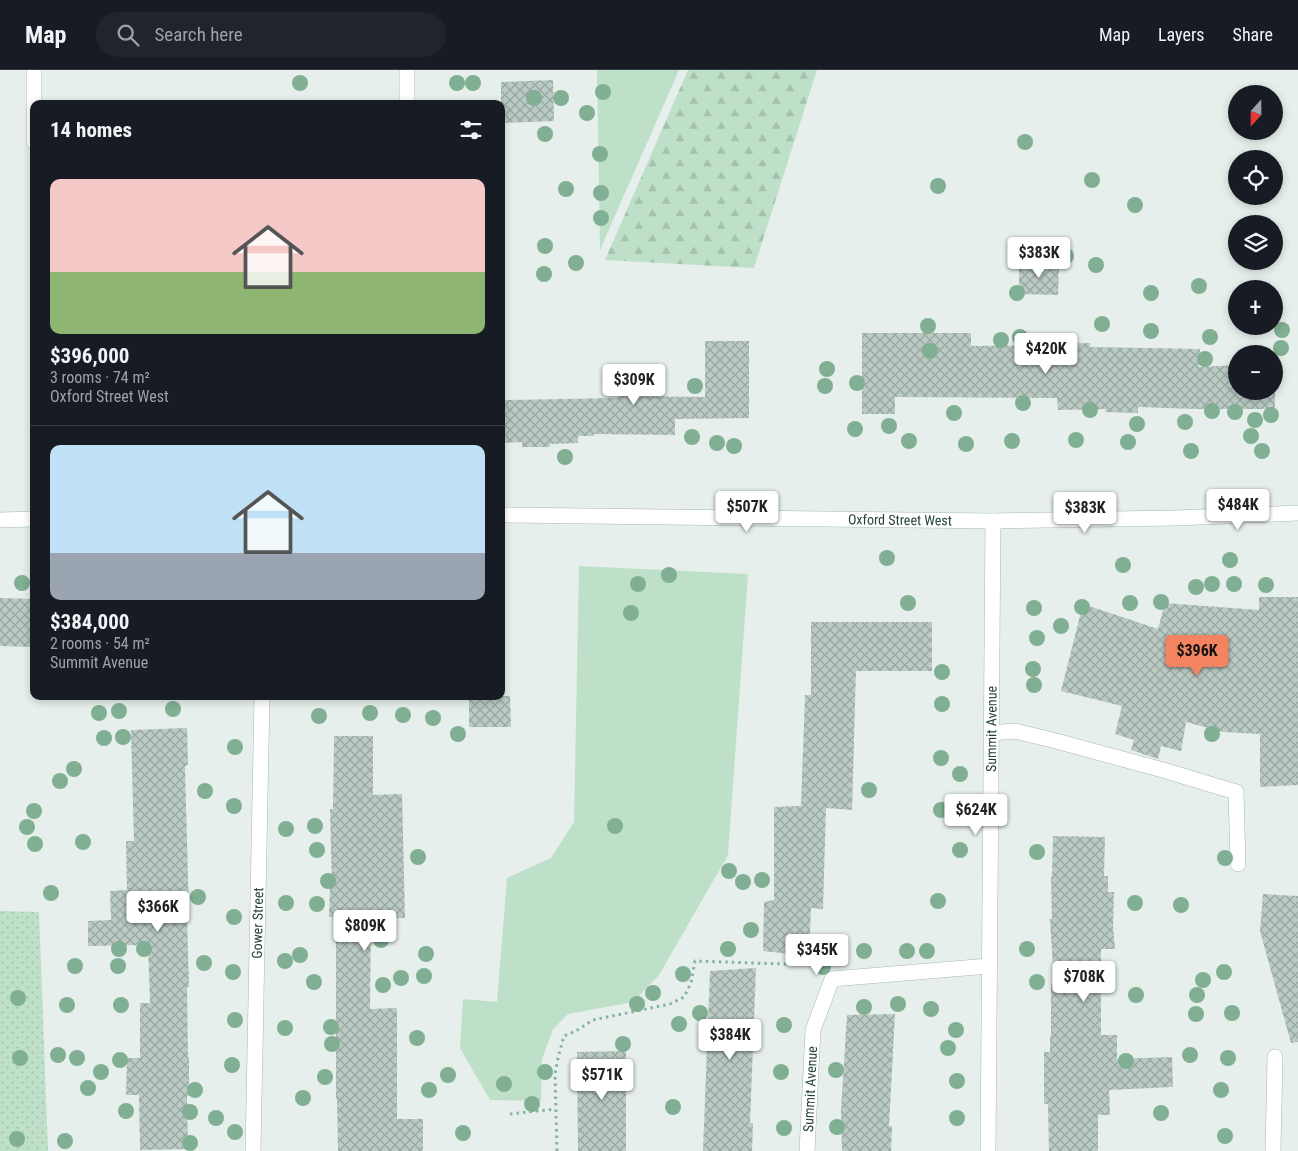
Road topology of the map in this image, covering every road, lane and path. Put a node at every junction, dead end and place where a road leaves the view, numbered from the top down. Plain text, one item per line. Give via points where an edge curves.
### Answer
1 (34, 70) edge
2 (407, 70) edge
3 (34, 100) edge
4 (407, 100) edge
5 (1298, 513) edge
6 (505, 515) edge
7 (30, 519) edge
8 (0, 520) edge
9 (994, 521) junction
10 (262, 700) edge
11 (991, 733) junction
12 (1238, 864) dead end
13 (819, 965) dead end
14 (990, 966) junction
15 (1275, 1057) dead end
16 (556, 1109) junction
17 (510, 1114) dead end
18 (253, 1151) edge
19 (557, 1151) edge
20 (807, 1151) edge
21 (988, 1151) edge
22 (1273, 1151) edge

1 - 3 street
2 - 4 street
5 - 9 street, Oxford Street West
6 - 9 street, Oxford Street West
7 - 8 street
9 - 11 street, Summit Avenue
10 - 18 street, Gower Street
11 - 12 street via 1016,731 1236,792
11 - 14 street, Summit Avenue
13 - 16 path via 695,961 691,983 684,996 670,1004 593,1020 564,1036 555,1074
14 - 20 street, Summit Avenue via 832,979 812,1030
14 - 21 street, Summit Avenue
15 - 22 street
16 - 17 path
16 - 19 path

